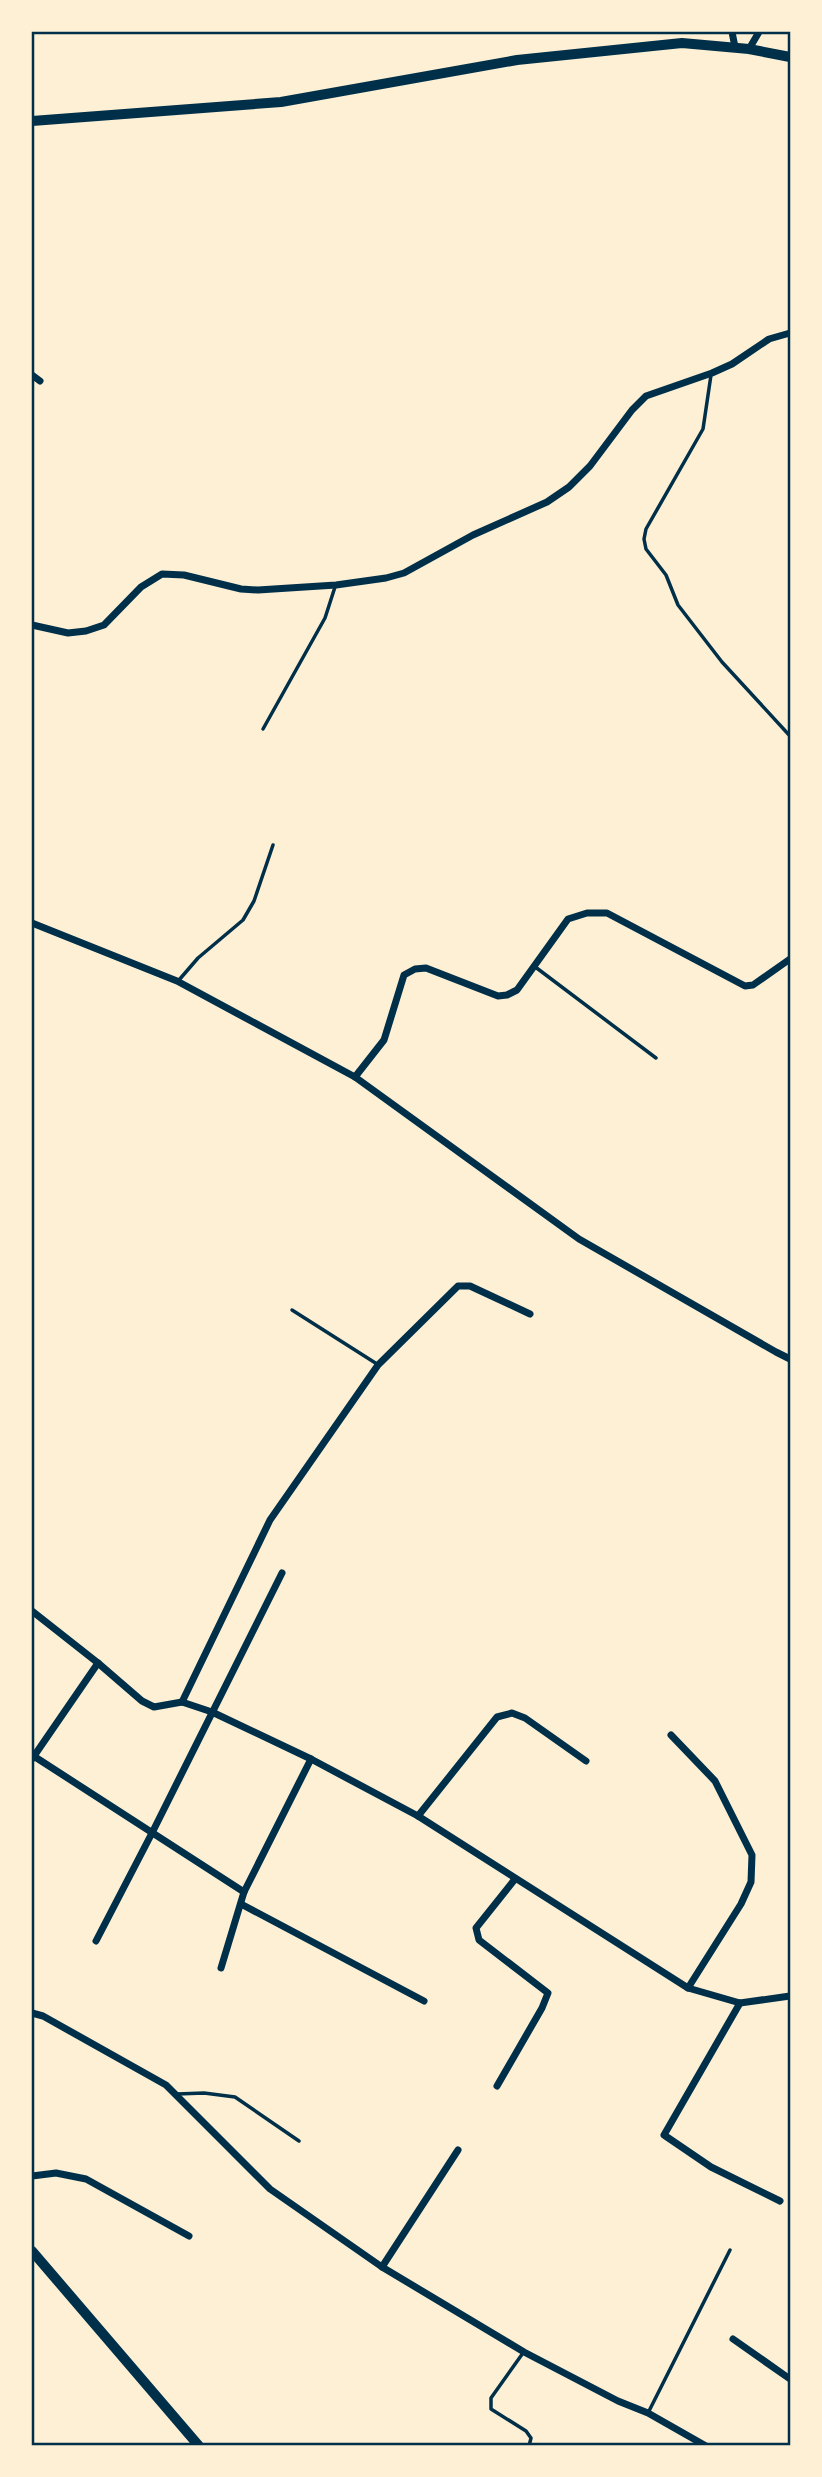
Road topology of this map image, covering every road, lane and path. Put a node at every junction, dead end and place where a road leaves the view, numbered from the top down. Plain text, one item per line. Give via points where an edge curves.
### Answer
1 (732, 32) edge
2 (759, 32) edge
3 (735, 47) junction
4 (749, 49) junction
5 (790, 57) edge
6 (32, 121) edge
7 (790, 333) edge
8 (712, 373) junction
9 (32, 375) edge
10 (40, 381) dead end
11 (336, 585) junction
12 (32, 625) edge
13 (263, 729) dead end
14 (790, 736) edge
15 (273, 845) dead end
16 (32, 923) edge
17 (790, 960) edge
18 (534, 966) junction
19 (177, 981) junction
20 (656, 1058) dead end
21 (355, 1077) junction
22 (292, 1310) dead end
23 (530, 1314) dead end
24 (790, 1359) edge
25 (378, 1365) junction
26 (282, 1573) dead end
27 (32, 1611) edge
28 (98, 1662) junction
29 (182, 1702) junction
30 (212, 1712) junction
31 (671, 1735) dead end
32 (32, 1757) edge
33 (311, 1759) junction
34 (586, 1761) dead end
35 (418, 1816) junction
36 (152, 1833) junction
37 (515, 1879) junction
38 (244, 1892) junction
39 (241, 1904) junction
40 (96, 1941) dead end
41 (221, 1968) dead end
42 (688, 1988) junction
43 (790, 1996) edge
44 (424, 2001) dead end
45 (740, 2003) junction
46 (32, 2013) edge
47 (497, 2086) dead end
48 (175, 2094) junction
49 (299, 2141) dead end
50 (458, 2150) dead end
51 (32, 2176) edge
52 (780, 2201) dead end
53 (189, 2236) dead end
54 (730, 2250) dead end
55 (32, 2251) edge
56 (382, 2267) junction
57 (733, 2339) dead end
58 (524, 2352) junction
59 (790, 2379) edge
60 (648, 2413) junction
61 (199, 2445) edge
62 (529, 2445) edge
63 (706, 2445) edge

1 - 3 street
2 - 4 street
3 - 4 street
3 - 6 street via 682,43 517,60 281,102
4 - 5 street
7 - 8 street
8 - 11 street via 646,396 590,466 547,502 473,534 404,573
8 - 14 lane via 703,429 646,529 646,550 666,575 678,605 722,662
9 - 10 street
11 - 12 street via 241,589 162,574 141,586 104,625 68,633
11 - 13 lane via 325,618
15 - 19 lane via 243,920
16 - 19 street
17 - 18 street via 745,986 607,913 587,913 568,919
18 - 20 lane
18 - 21 street via 517,990 498,996 426,968 404,975 384,1040
19 - 21 street
21 - 24 street via 579,1239
22 - 25 lane
23 - 25 street via 470,1286 458,1286
25 - 29 street via 270,1520
26 - 30 street
27 - 28 street
28 - 29 street via 142,1702 154,1707
28 - 32 street
29 - 30 street
30 - 33 street
30 - 36 street
31 - 42 street via 715,1781 752,1856 751,1882 741,1904
32 - 36 street
33 - 35 street
33 - 38 street
34 - 35 street via 526,1717 512,1713 498,1717
35 - 37 street
36 - 38 street
36 - 40 street
37 - 42 street
37 - 47 street via 476,1928 479,1940 548,1993
38 - 39 street
39 - 41 street
39 - 44 street
42 - 45 street
43 - 45 street
45 - 52 street via 664,2135 711,2167
46 - 48 street
48 - 49 lane via 235,2096
48 - 56 street via 270,2189
50 - 56 street
51 - 53 street via 86,2179
54 - 60 lane
55 - 61 street
56 - 58 street
57 - 59 street
58 - 60 street
58 - 62 lane via 489,2404 526,2431
60 - 63 street

